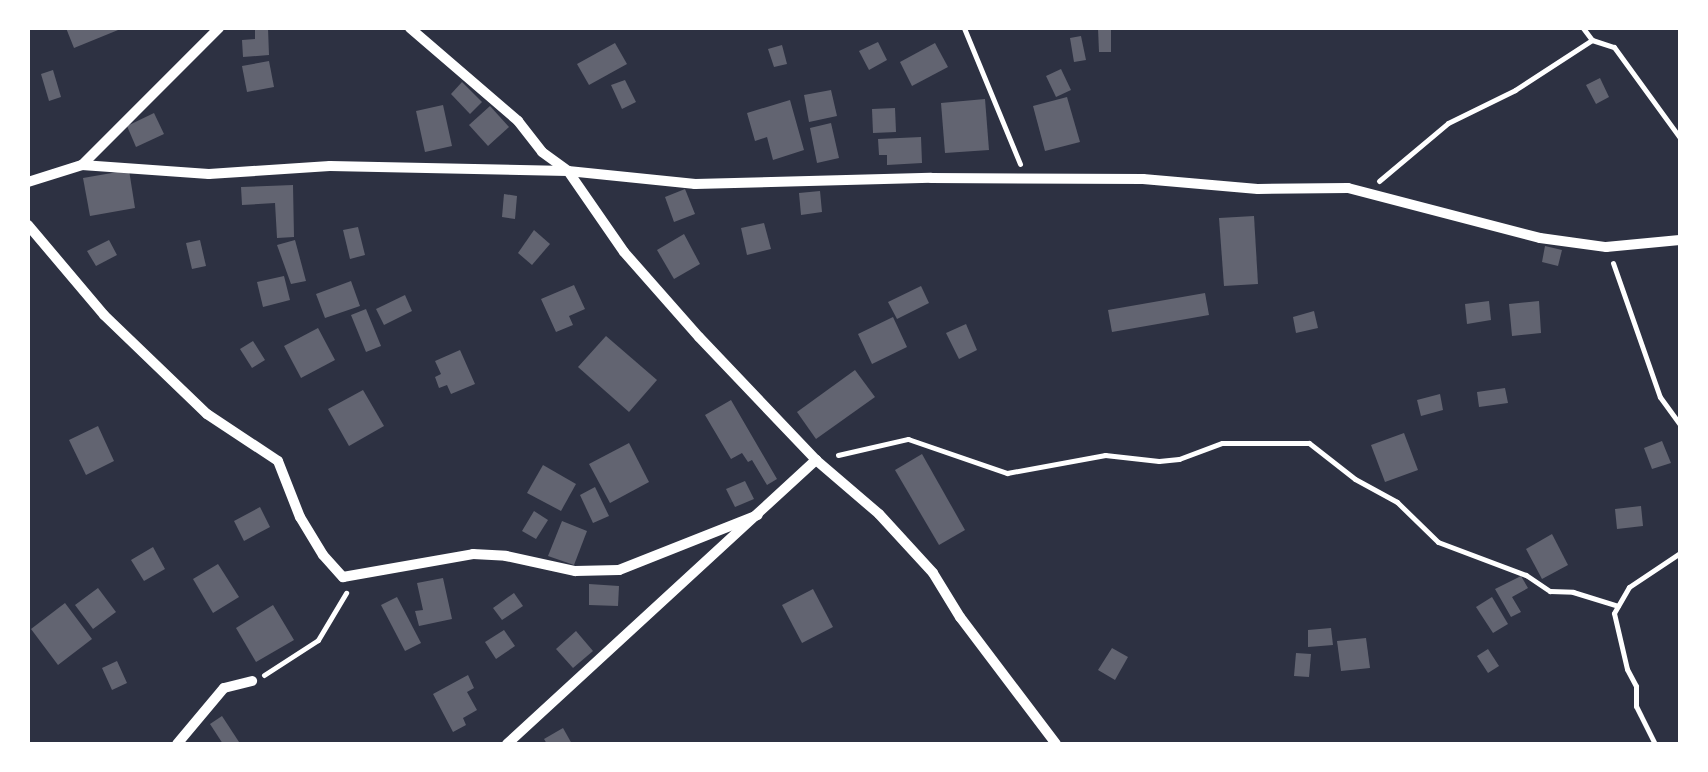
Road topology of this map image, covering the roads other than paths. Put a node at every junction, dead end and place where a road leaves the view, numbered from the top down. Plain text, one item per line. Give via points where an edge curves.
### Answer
1 (219, 28) edge
2 (410, 28) edge
3 (82, 166) junction
4 (568, 171) junction
5 (32, 182) edge
6 (28, 196) edge
7 (28, 226) edge
8 (1680, 240) edge
9 (816, 460) junction
10 (758, 515) junction
11 (252, 680) road end
12 (177, 744) edge
13 (508, 744) edge
14 (1056, 744) edge

1 - 3 street
2 - 4 street
3 - 4 street via 209,174 330,166
3 - 5 street
4 - 8 street via 696,184 1143,179 1348,188 1540,238 1606,246
4 - 9 street via 624,252
5 - 6 street
7 - 10 street via 104,315 207,414 278,461 300,517 344,577 473,554 575,571 619,570
9 - 10 street
9 - 14 street via 880,514 933,573
10 - 13 street
11 - 12 street via 224,688

